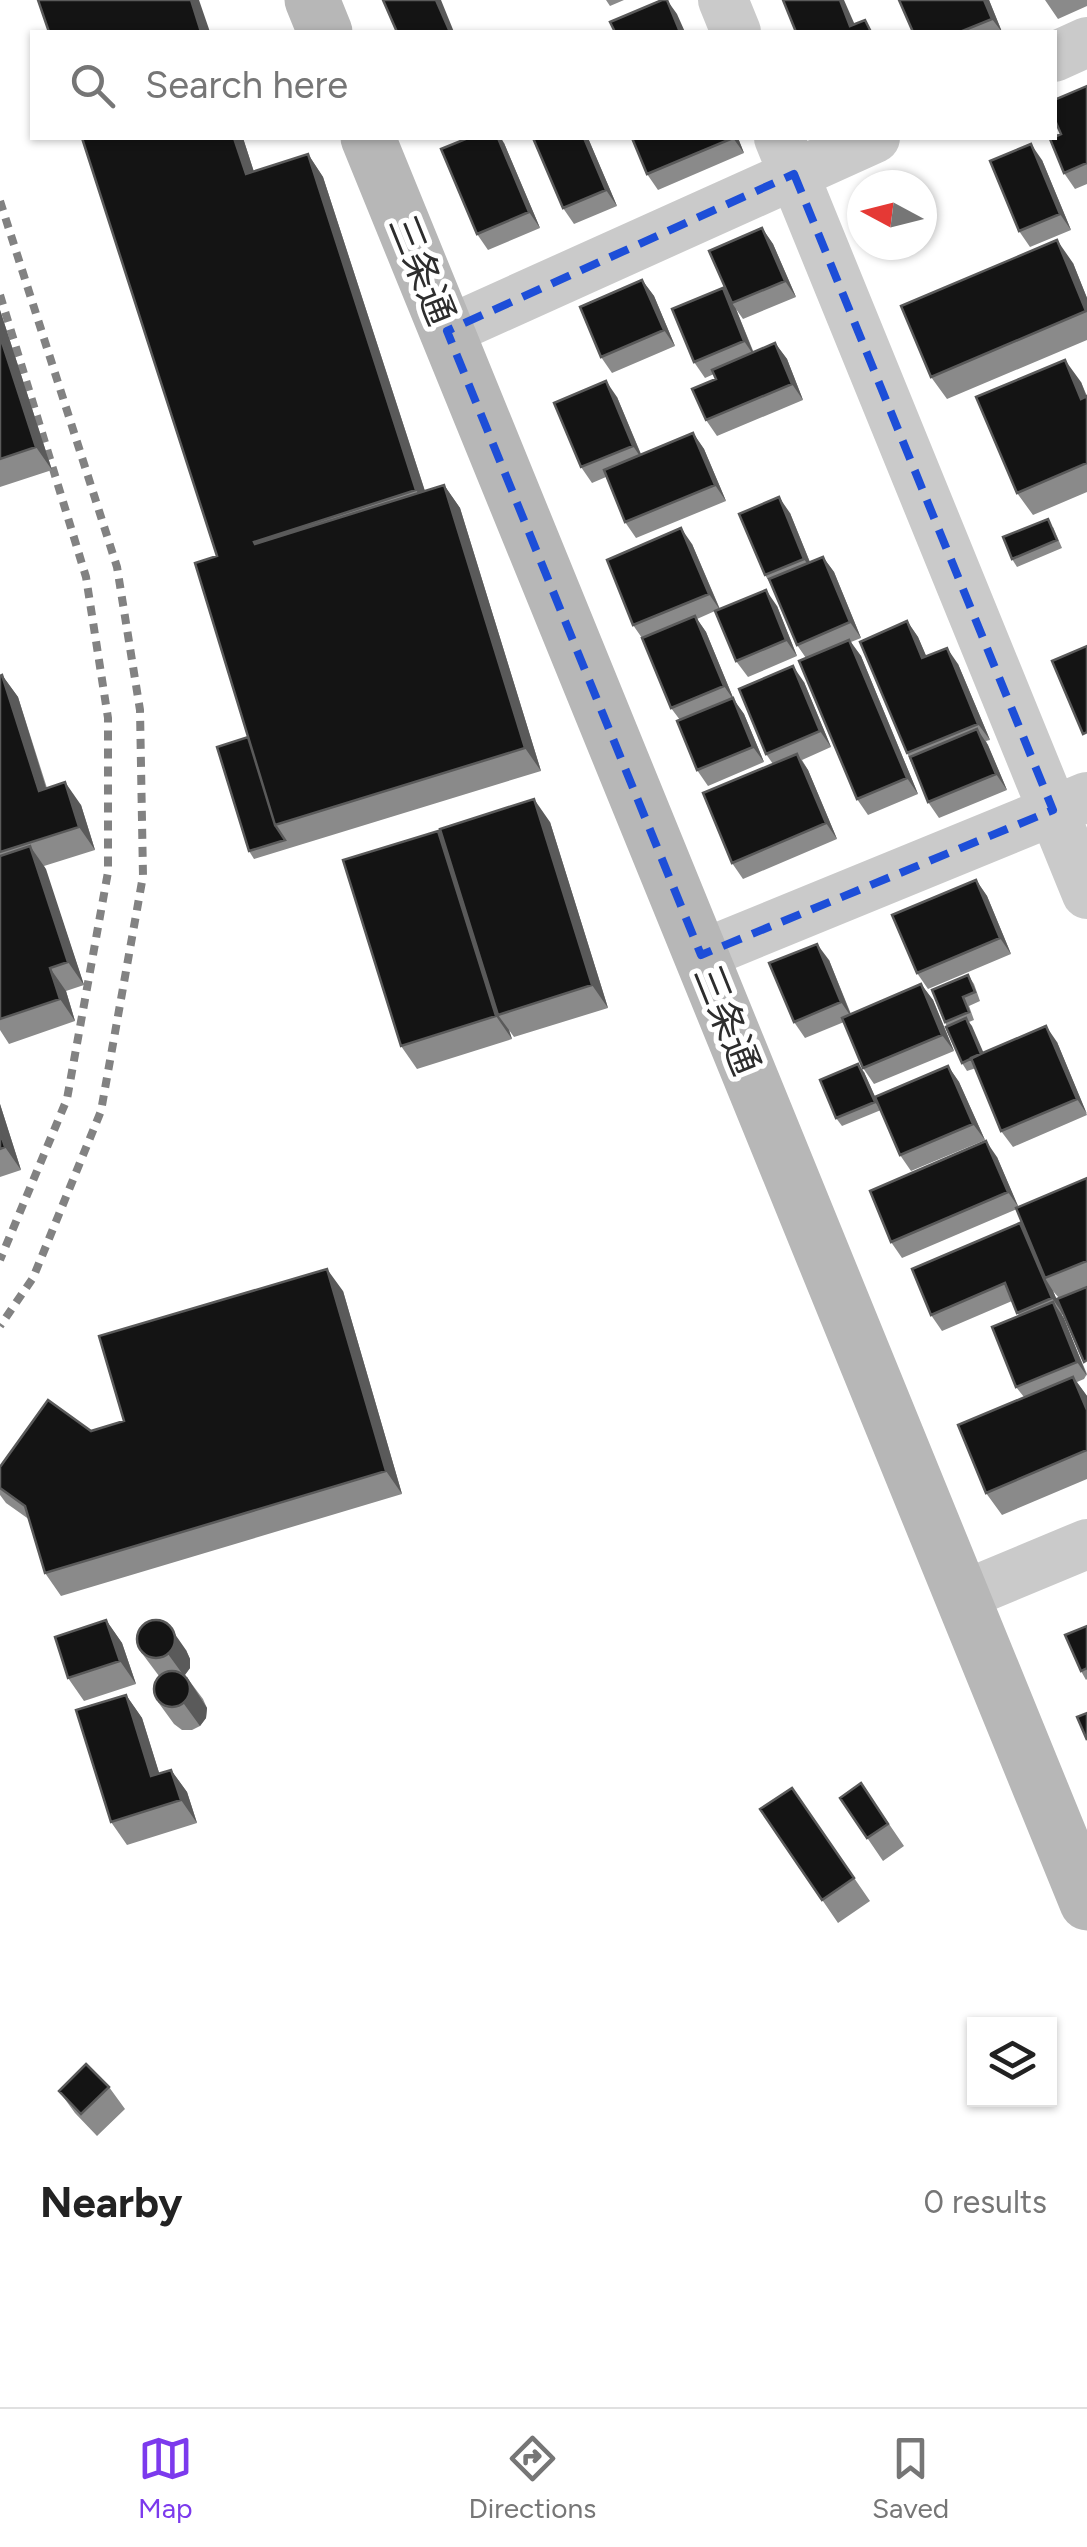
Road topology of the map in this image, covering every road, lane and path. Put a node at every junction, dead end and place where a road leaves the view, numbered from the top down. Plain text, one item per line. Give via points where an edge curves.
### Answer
1 (312, 0) edge
2 (723, 0) edge
3 (325, 30) edge
4 (735, 30) edge
5 (1087, 42) edge
6 (1057, 55) edge
7 (369, 140) edge
8 (865, 140) edge
9 (786, 156) edge
10 (447, 331) junction
11 (1070, 804) edge
12 (1087, 894) edge
13 (701, 956) junction
14 (1087, 1544) edge
15 (962, 1596) junction
16 (1087, 1903) edge

1 - 3 street
2 - 4 street
5 - 6 street
7 - 10 street, 三条通
8 - 9 street
9 - 10 street
9 - 11 street
10 - 13 street, 三条通
11 - 12 street
11 - 13 street
13 - 15 street, 三条通
14 - 15 street
15 - 16 street, 三条通

